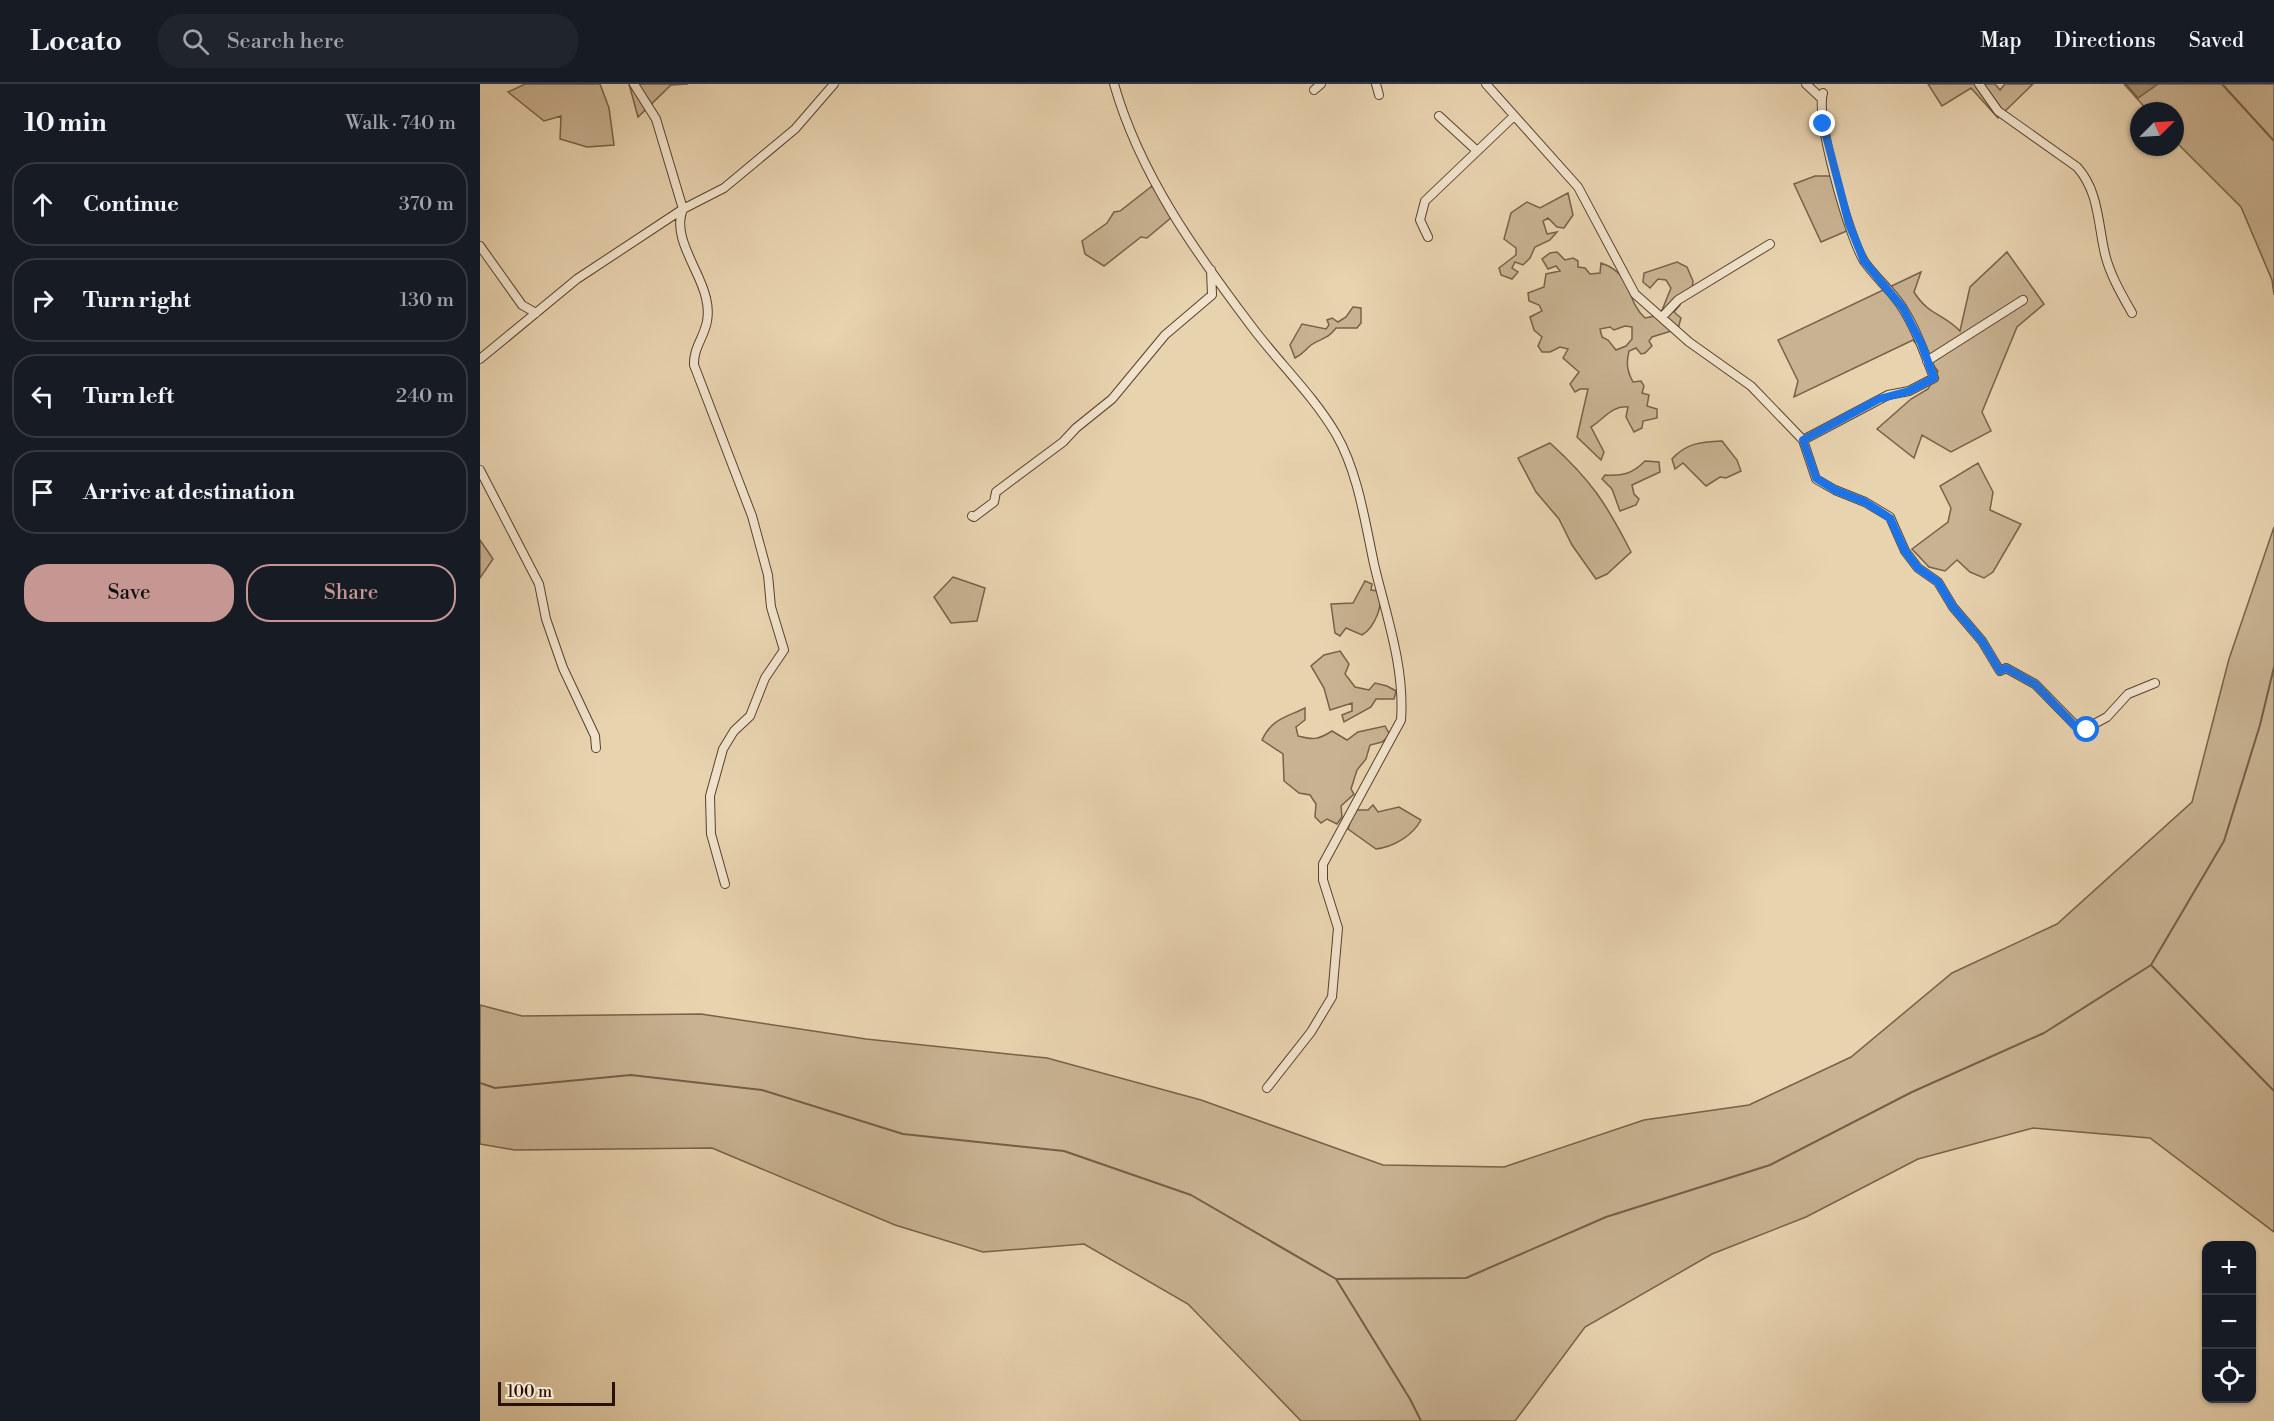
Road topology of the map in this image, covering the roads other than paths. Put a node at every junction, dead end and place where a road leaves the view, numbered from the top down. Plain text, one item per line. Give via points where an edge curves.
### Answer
1 (634, 84) edge
2 (834, 84) edge
3 (1114, 84) edge
4 (1321, 84) edge
5 (1376, 84) edge
6 (1486, 84) edge
7 (1806, 84) edge
8 (1979, 84) edge
9 (1314, 90) dead end
10 (1379, 95) dead end
11 (1439, 116) dead end
12 (1514, 116) junction
13 (1476, 150) junction
14 (683, 209) junction
15 (1428, 237) dead end
16 (1770, 244) dead end
17 (480, 246) edge
18 (1211, 270) junction
19 (2023, 300) dead end
20 (536, 313) junction
21 (2132, 313) dead end
22 (1662, 317) junction
23 (480, 358) edge
24 (1927, 361) junction
25 (1803, 440) junction
26 (480, 470) edge
27 (972, 516) dead end
28 (2155, 683) dead end
29 (596, 748) dead end
30 (725, 884) dead end
31 (1267, 1088) dead end

1 - 14 street via 656,119
2 - 14 street via 795,129 735,179
3 - 18 street via 1162,198
4 - 9 street
5 - 10 street
6 - 12 street
7 - 24 street via 1822,95 1821,113 1831,159 1864,261 1903,308
8 - 21 street via 1998,111 2077,167 2086,178 2100,220 2107,262
11 - 13 street
12 - 13 street
12 - 22 street via 1569,175 1635,294
13 - 15 street via 1425,201 1420,220
14 - 20 street via 577,279
14 - 30 street via 681,235 708,307 704,337 694,365 752,516 784,652 765,678 750,716 723,748 712,790 711,834
16 - 22 street via 1678,300
17 - 20 street via 522,304
18 - 27 street via 1212,295 1165,335 1112,399 996,492 994,502
18 - 31 street via 1328,423 1343,450 1365,518 1402,700 1396,733 1323,864 1323,880 1338,928 1332,998
19 - 24 street
20 - 23 street
22 - 25 street via 1695,347 1751,386
24 - 25 street via 1934,378 1909,391 1879,399
25 - 28 street via 1816,478 1890,518 1905,551 1918,568 1938,582 2000,671 2006,668 2035,684 2078,729 2093,727 2128,694
26 - 29 street via 539,584 563,668 595,736

